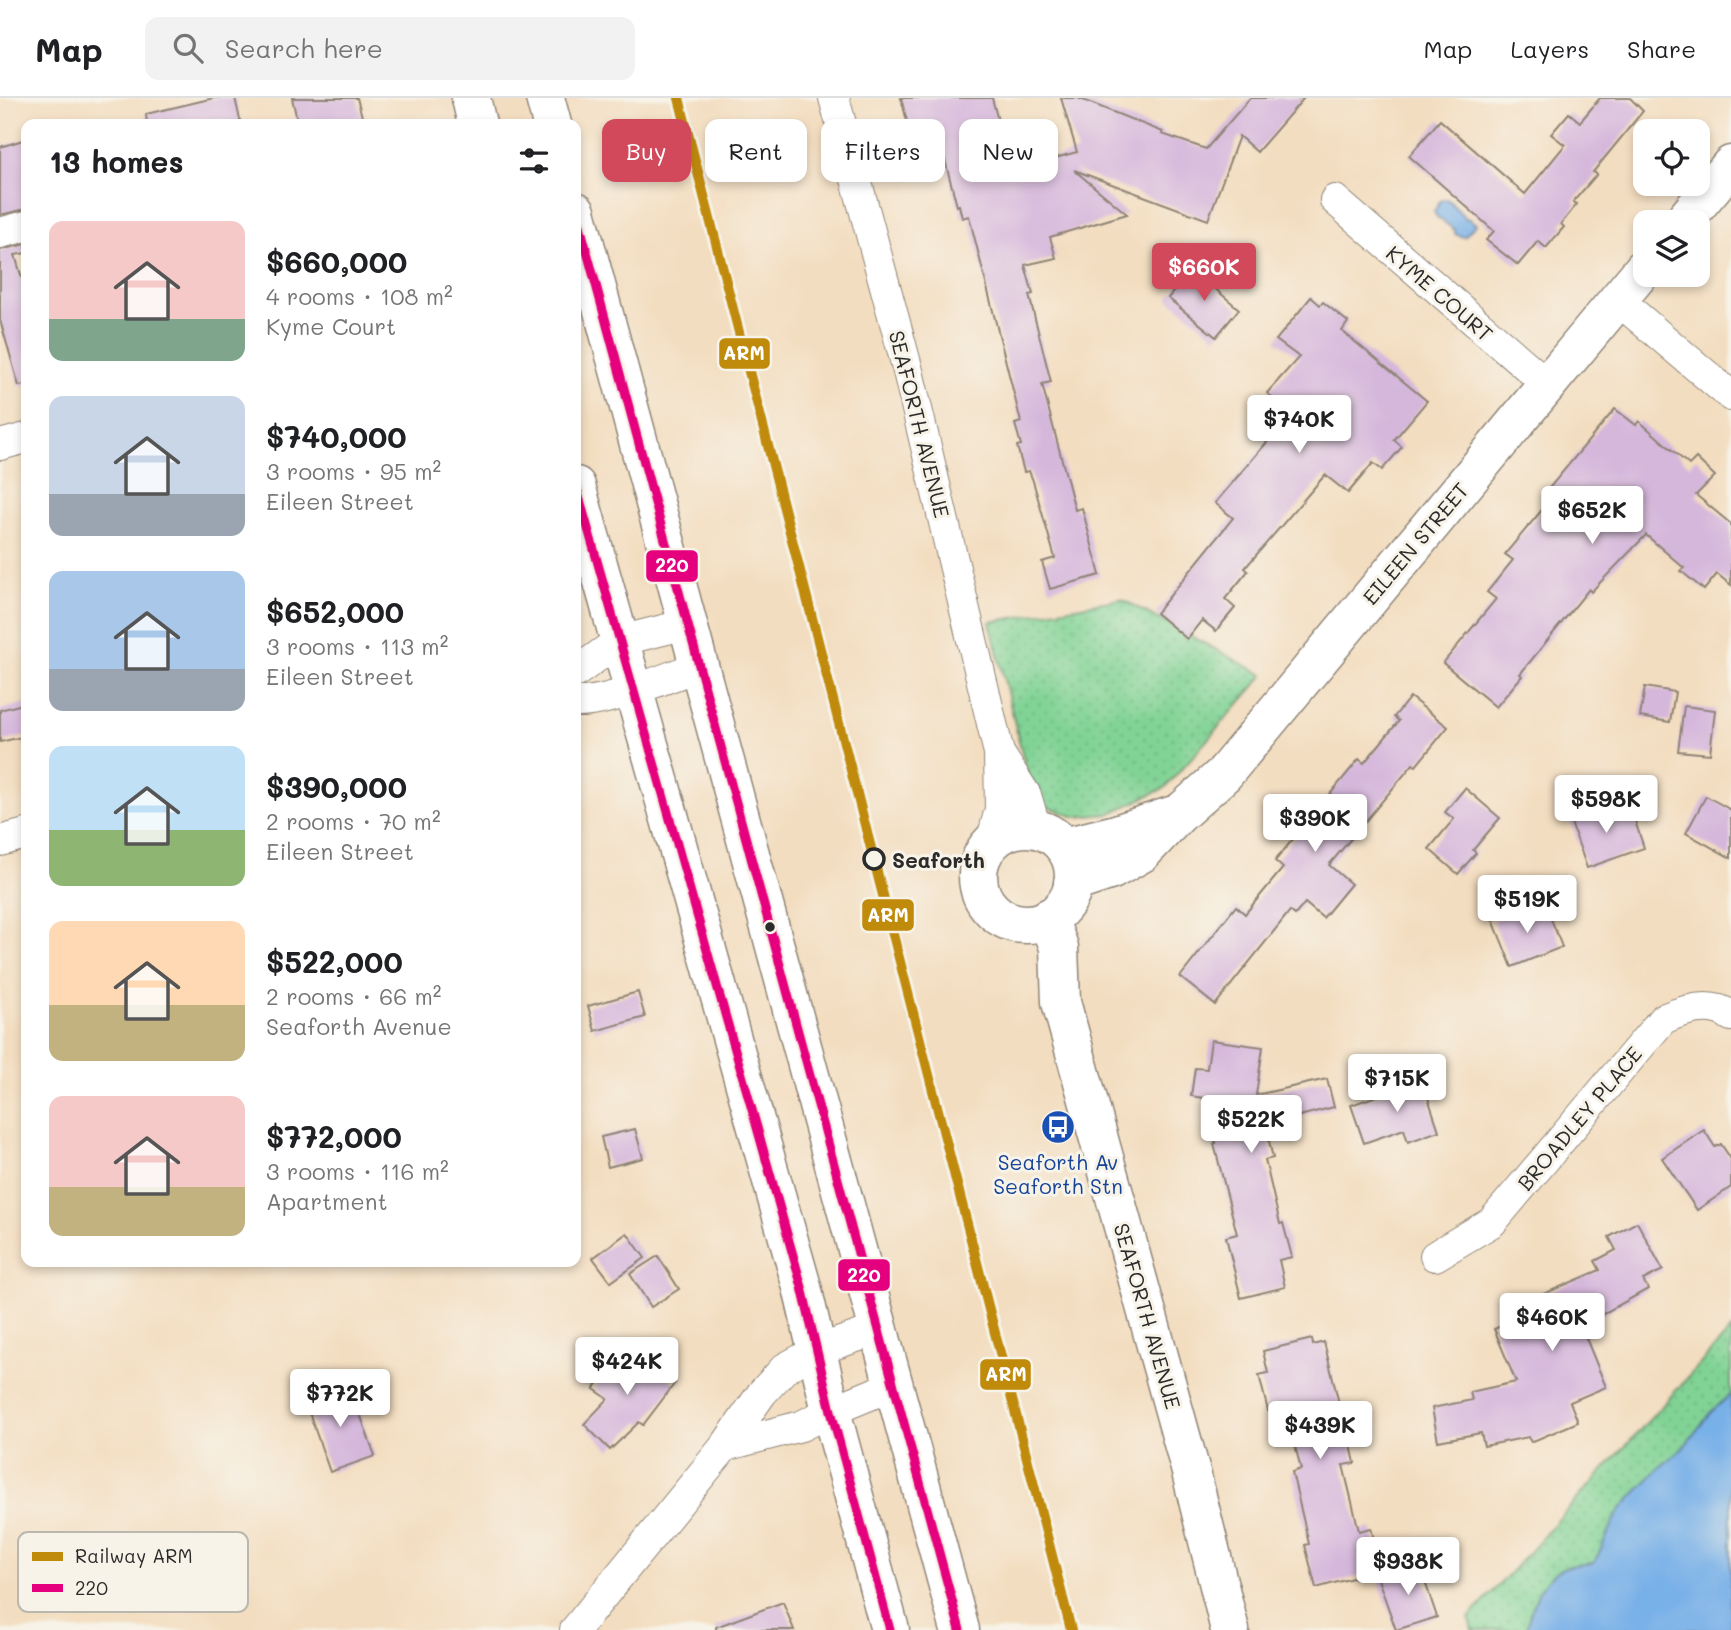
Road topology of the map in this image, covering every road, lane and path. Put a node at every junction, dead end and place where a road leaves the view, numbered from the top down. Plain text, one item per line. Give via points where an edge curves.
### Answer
1 (471, 98) edge
2 (545, 98) edge
3 (834, 98) edge
4 (476, 119) edge
5 (551, 119) edge
6 (1731, 165) edge
7 (1335, 200) dead end
8 (1693, 210) edge
9 (21, 227) edge
10 (581, 230) edge
11 (0, 233) edge
12 (1633, 282) edge
13 (1618, 300) junction
14 (1547, 384) junction
15 (1731, 396) edge
16 (21, 439) edge
17 (0, 445) edge
18 (581, 504) edge
19 (687, 624) junction
20 (620, 641) junction
21 (699, 666) junction
22 (581, 668) edge
23 (632, 689) junction
24 (581, 702) edge
25 (999, 752) junction
26 (1179, 814) junction
27 (21, 835) edge
28 (1050, 838) junction
29 (0, 841) edge
30 (991, 843) junction
31 (1073, 883) junction
32 (1048, 918) junction
33 (1002, 919) junction
34 (1061, 1002) junction
35 (1731, 1016) edge
36 (1435, 1256) dead end
37 (879, 1329) junction
38 (818, 1350) junction
39 (894, 1384) junction
40 (831, 1410) junction
41 (724, 1446) junction
42 (575, 1630) edge
43 (890, 1630) edge
44 (960, 1630) edge
45 (1230, 1630) edge

1 - 4 main road
2 - 5 main road
3 - 25 street, SEAFORTH AVENUE via 907,367
6 - 8 main road
7 - 14 street, KYME COURT
9 - 11 street
10 - 19 main road
12 - 13 main road, EILEEN STREET
13 - 14 main road, EILEEN STREET
13 - 15 street
14 - 26 main road, EILEEN STREET via 1224,774
16 - 17 street
18 - 20 main road
19 - 20 street
19 - 21 main road
20 - 22 street
20 - 23 main road
21 - 23 street
21 - 37 main road
23 - 24 street
23 - 38 main road
25 - 28 street, SEAFORTH AVENUE
25 - 30 street, SEAFORTH AVENUE via 1000,809
26 - 28 main road, EILEEN STREET via 1113,835
26 - 31 main road, EILEEN STREET via 1142,853 1112,870
27 - 29 street
28 - 30 main road via 1019,828
28 - 31 main road via 1070,858
30 - 33 main road via 982,855 978,883 982,896
31 - 32 main road via 1069,897
32 - 33 main road via 1024,923
32 - 34 main road, SEAFORTH AVENUE via 1059,947
33 - 34 main road, SEAFORTH AVENUE via 1036,957
34 - 45 main road, SEAFORTH AVENUE via 1188,1460
35 - 36 street, BROADLEY PLACE via 1701,1008 1663,1019 1492,1222
37 - 38 street
37 - 39 main road
38 - 40 main road
38 - 41 street via 785,1368
39 - 40 street
39 - 44 main road
40 - 41 street via 801,1426
40 - 43 main road
41 - 42 street

